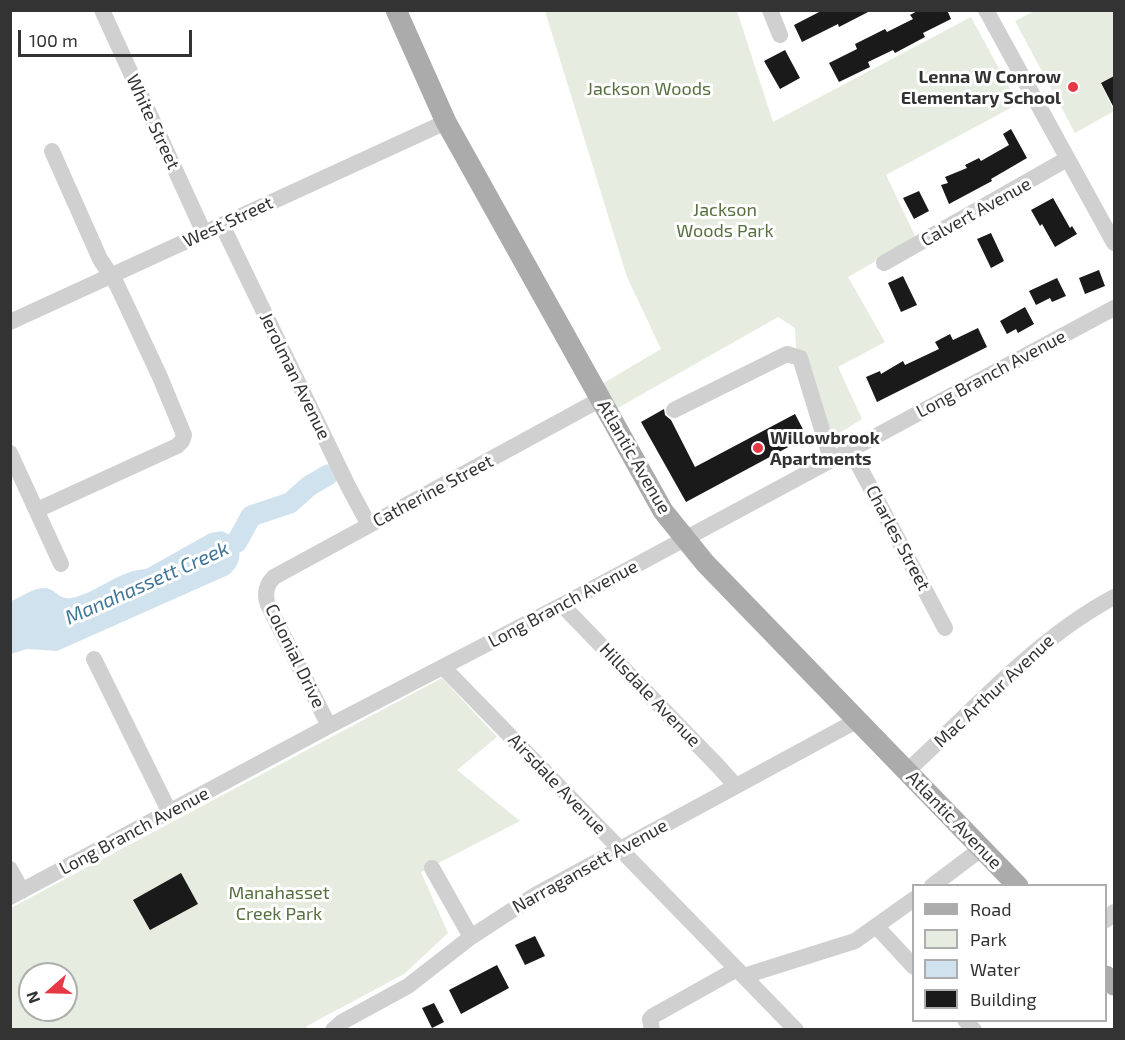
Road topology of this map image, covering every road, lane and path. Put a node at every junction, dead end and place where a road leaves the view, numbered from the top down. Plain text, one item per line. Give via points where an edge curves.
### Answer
1 (102, 10) edge
2 (396, 10) edge
3 (770, 10) edge
4 (986, 10) edge
5 (780, 34) dead end
6 (447, 122) junction
7 (52, 151) dead end
8 (1067, 159) junction
9 (222, 225) junction
10 (204, 233) junction
11 (1114, 243) edge
12 (884, 263) dead end
13 (111, 276) junction
14 (1114, 308) edge
15 (10, 322) edge
16 (601, 399) junction
17 (674, 410) dead end
18 (850, 449) junction
19 (11, 456) edge
20 (831, 459) junction
21 (37, 510) junction
22 (369, 525) junction
23 (685, 538) junction
24 (61, 564) dead end
25 (267, 585) joint
26 (1114, 597) edge
27 (562, 605) junction
28 (945, 628) dead end
29 (94, 659) dead end
30 (443, 667) junction
31 (858, 720) junction
32 (329, 726) junction
33 (907, 771) junction
34 (736, 786) junction
35 (170, 812) junction
36 (620, 849) junction
37 (981, 849) junction
38 (432, 868) dead end
39 (10, 869) edge
40 (933, 884) edge
41 (1017, 884) edge
42 (16, 894) edge
43 (912, 901) edge
44 (877, 927) junction
45 (471, 937) junction
46 (912, 965) edge
47 (740, 972) junction
48 (333, 1029) edge
49 (652, 1029) edge
50 (796, 1029) edge

1 - 10 street, White Street
2 - 6 main road, Atlantic Avenue
3 - 5 street
4 - 8 street
6 - 9 street, West Street
6 - 16 main road, Atlantic Avenue
7 - 13 street via 100,260
8 - 11 street
8 - 12 street, Calvert Avenue
9 - 10 street, West Street
9 - 22 street, Jerolman Avenue
10 - 13 street, West Street
13 - 15 street, West Street
13 - 21 street via 183,430 182,441
14 - 18 street, Long Branch Avenue
16 - 22 street, Catherine Street
16 - 23 main road, Atlantic Avenue via 663,511
17 - 20 street via 791,354 800,358
18 - 20 street, Long Branch Avenue
18 - 28 street, Charles Street
19 - 21 street
20 - 23 street, Long Branch Avenue
21 - 24 street
22 - 25 street, Catherine Street via 274,577
23 - 27 street, Long Branch Avenue
23 - 31 main road, Atlantic Avenue
25 - 32 street, Colonial Drive via 268,605
26 - 33 street, Mac Arthur Avenue via 1061,629 1036,650
27 - 30 street, Long Branch Avenue
27 - 34 street, Hillsdale Avenue
29 - 35 street
30 - 32 street, Long Branch Avenue
30 - 36 street, Airsdale Avenue
31 - 33 main road, Atlantic Avenue
31 - 34 street, Narragansett Avenue
32 - 35 street, Long Branch Avenue
33 - 37 main road, Atlantic Avenue
34 - 36 street, Narragansett Avenue
35 - 42 street, Long Branch Avenue
36 - 45 street, Narragansett Avenue via 537,894
36 - 47 street, Airsdale Avenue
37 - 40 street
37 - 41 main road, Atlantic Avenue
38 - 45 street
39 - 42 street
43 - 44 street
44 - 46 street
44 - 47 street via 843,946
45 - 48 street, Narragansett Avenue via 416,980
47 - 49 street via 653,1016
47 - 50 street, Airsdale Avenue

